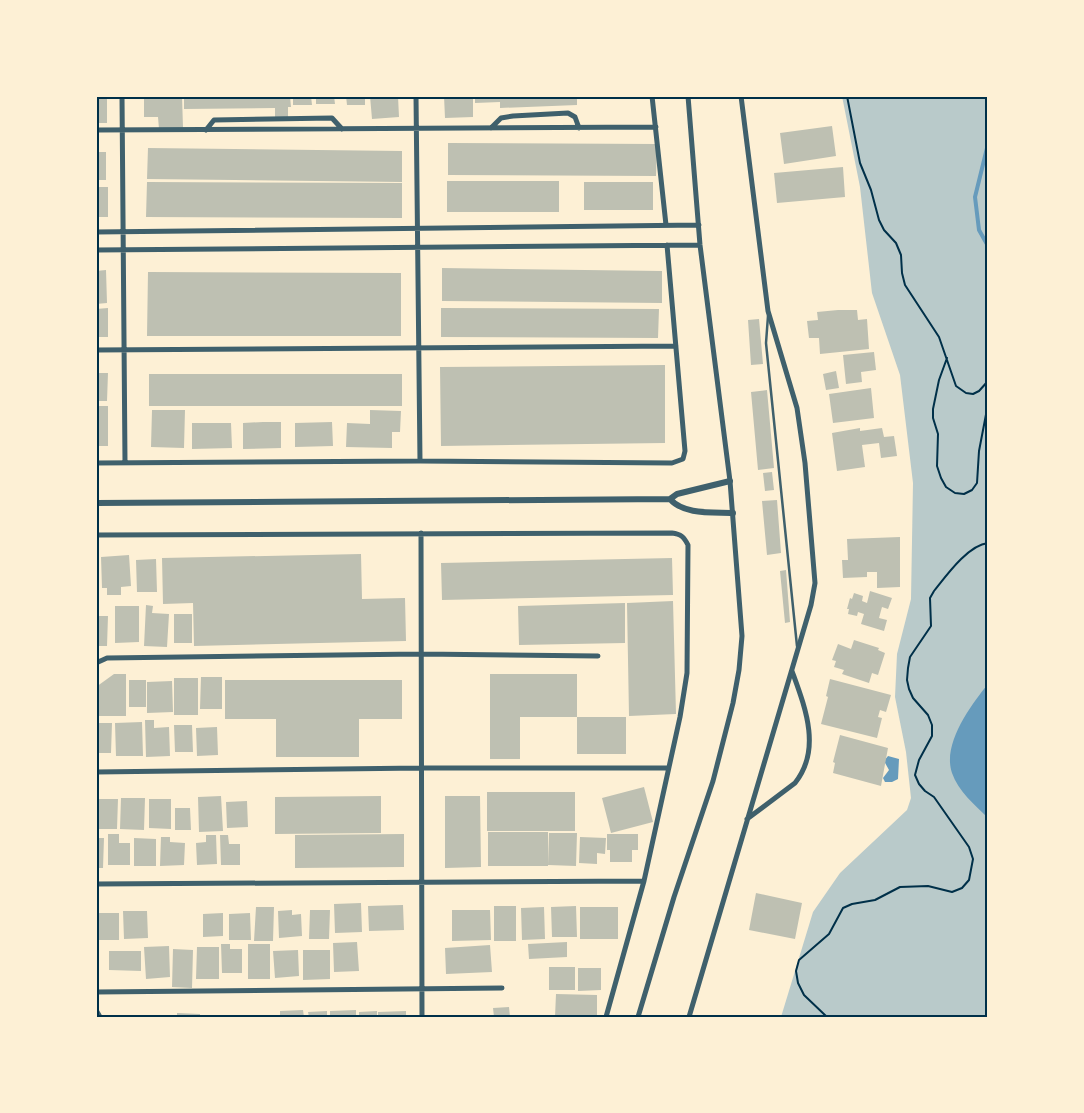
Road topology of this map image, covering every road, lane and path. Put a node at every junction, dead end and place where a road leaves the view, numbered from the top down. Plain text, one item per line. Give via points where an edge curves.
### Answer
1 (122, 96) edge
2 (416, 96) edge
3 (652, 96) edge
4 (688, 96) edge
5 (740, 96) edge
6 (847, 96) edge
7 (656, 127) junction
8 (491, 128) junction
9 (579, 128) junction
10 (342, 129) junction
11 (416, 129) junction
12 (96, 130) edge
13 (122, 130) junction
14 (206, 130) junction
15 (666, 225) junction
16 (699, 225) junction
17 (417, 228) junction
18 (96, 232) edge
19 (123, 232) junction
20 (667, 245) junction
21 (700, 245) junction
22 (418, 247) junction
23 (96, 250) edge
24 (123, 250) junction
25 (768, 311) junction
26 (676, 346) junction
27 (418, 348) junction
28 (96, 350) edge
29 (124, 350) junction
30 (947, 358) junction
31 (988, 381) edge
32 (988, 404) edge
33 (420, 461) junction
34 (125, 462) junction
35 (96, 463) edge
36 (730, 481) junction
37 (670, 499) junction
38 (96, 503) edge
39 (732, 514) junction
40 (421, 533) junction
41 (96, 534) edge
42 (988, 543) edge
43 (798, 650) junction
44 (420, 654) junction
45 (598, 656) dead end
46 (96, 663) edge
47 (792, 670) junction
48 (421, 768) junction
49 (668, 768) junction
50 (96, 772) edge
51 (746, 820) junction
52 (421, 881) junction
53 (644, 881) junction
54 (96, 884) edge
55 (502, 988) dead end
56 (422, 990) junction
57 (96, 992) edge
58 (96, 1010) edge
59 (100, 1017) edge
60 (422, 1017) edge
61 (606, 1017) edge
62 (638, 1017) edge
63 (689, 1017) edge
64 (827, 1017) edge

1 - 13 street
2 - 11 street
3 - 7 street
4 - 16 street
5 - 25 street
6 - 30 path via 860,163 879,220 896,244 906,285 939,337
7 - 9 street
7 - 15 street
8 - 9 street
8 - 9 street via 501,118 568,113 575,117
8 - 11 street
10 - 11 street
10 - 14 street
10 - 14 street via 332,118 214,120
11 - 17 street
12 - 13 street
13 - 14 street
13 - 19 street
15 - 16 street
15 - 17 street
16 - 21 street
17 - 19 street
17 - 22 street
18 - 19 street
19 - 24 street
20 - 21 street
20 - 22 street
20 - 26 street
21 - 36 street
22 - 24 street
22 - 27 street
23 - 24 street
24 - 29 street
25 - 43 lane via 766,343
25 - 43 street via 797,408 806,472 815,583 812,605
26 - 27 street
26 - 33 street via 685,451 680,461
27 - 29 street
27 - 33 street
28 - 29 street
29 - 34 street
30 - 31 path via 956,386 966,393 980,391
30 - 32 path via 939,380 933,418 938,434 937,466 946,487 955,493 964,494 977,483
33 - 34 street
34 - 35 street
36 - 37 street via 677,494
36 - 39 street
37 - 38 street
37 - 39 street via 677,507 688,510
39 - 62 street via 742,636 739,670 713,781
40 - 41 street
40 - 44 street
40 - 49 street via 672,533 684,538 688,545 687,673
42 - 64 path via 971,549 934,591 930,598 931,626 910,657 907,680 913,698 932,725 932,736 915,775 969,847 973,859 969,880 952,892 928,886 900,887 875,900 843,908 829,934 799,960 796,971 804,995
43 - 47 street
44 - 45 street
44 - 46 street via 107,658
44 - 48 street
47 - 51 street
47 - 51 street via 808,719 806,765 795,783
48 - 49 street
48 - 50 street
48 - 52 street
49 - 53 street
51 - 63 street
52 - 53 street
52 - 54 street
52 - 56 street
53 - 61 street
55 - 56 street
56 - 57 street
56 - 60 street
58 - 59 street

